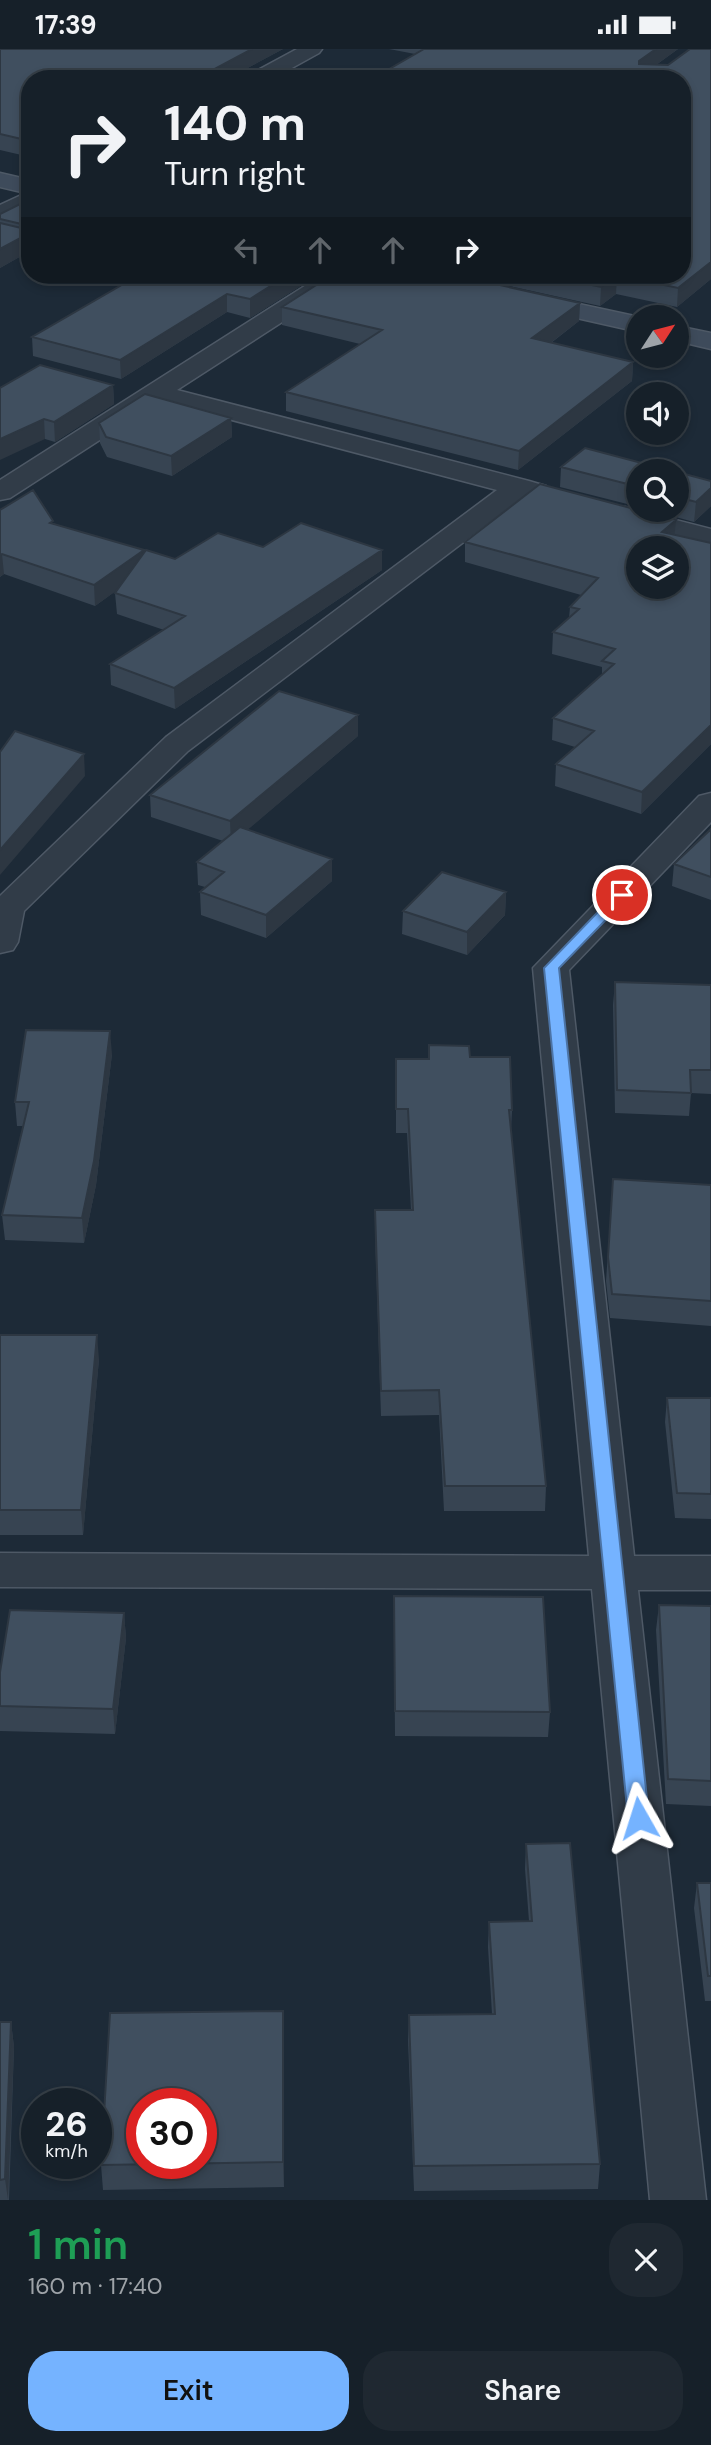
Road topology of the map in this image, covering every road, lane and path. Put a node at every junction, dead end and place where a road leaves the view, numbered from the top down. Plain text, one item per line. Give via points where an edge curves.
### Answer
1 (312, 49) edge
2 (273, 70) edge
3 (0, 180) edge
4 (21, 185) edge
5 (21, 203) edge
6 (0, 214) edge
7 (324, 284) edge
8 (509, 295) edge
9 (626, 322) edge
10 (690, 335) edge
11 (708, 338) edge
12 (156, 391) junction
13 (519, 487) junction
14 (0, 492) edge
15 (557, 497) edge
16 (596, 507) edge
17 (711, 538) edge
18 (711, 803) edge
19 (0, 942) edge
20 (0, 1570) edge
21 (613, 1572) junction
22 (711, 1573) edge
23 (678, 2200) edge

1 - 2 street
3 - 4 main road
5 - 6 street
7 - 12 street
8 - 9 main road
10 - 11 main road
12 - 13 street
12 - 14 street
13 - 15 street
13 - 19 street via 177,744 7,908
16 - 17 street
18 - 21 street via 551,968
20 - 21 street
21 - 22 street
21 - 23 street

